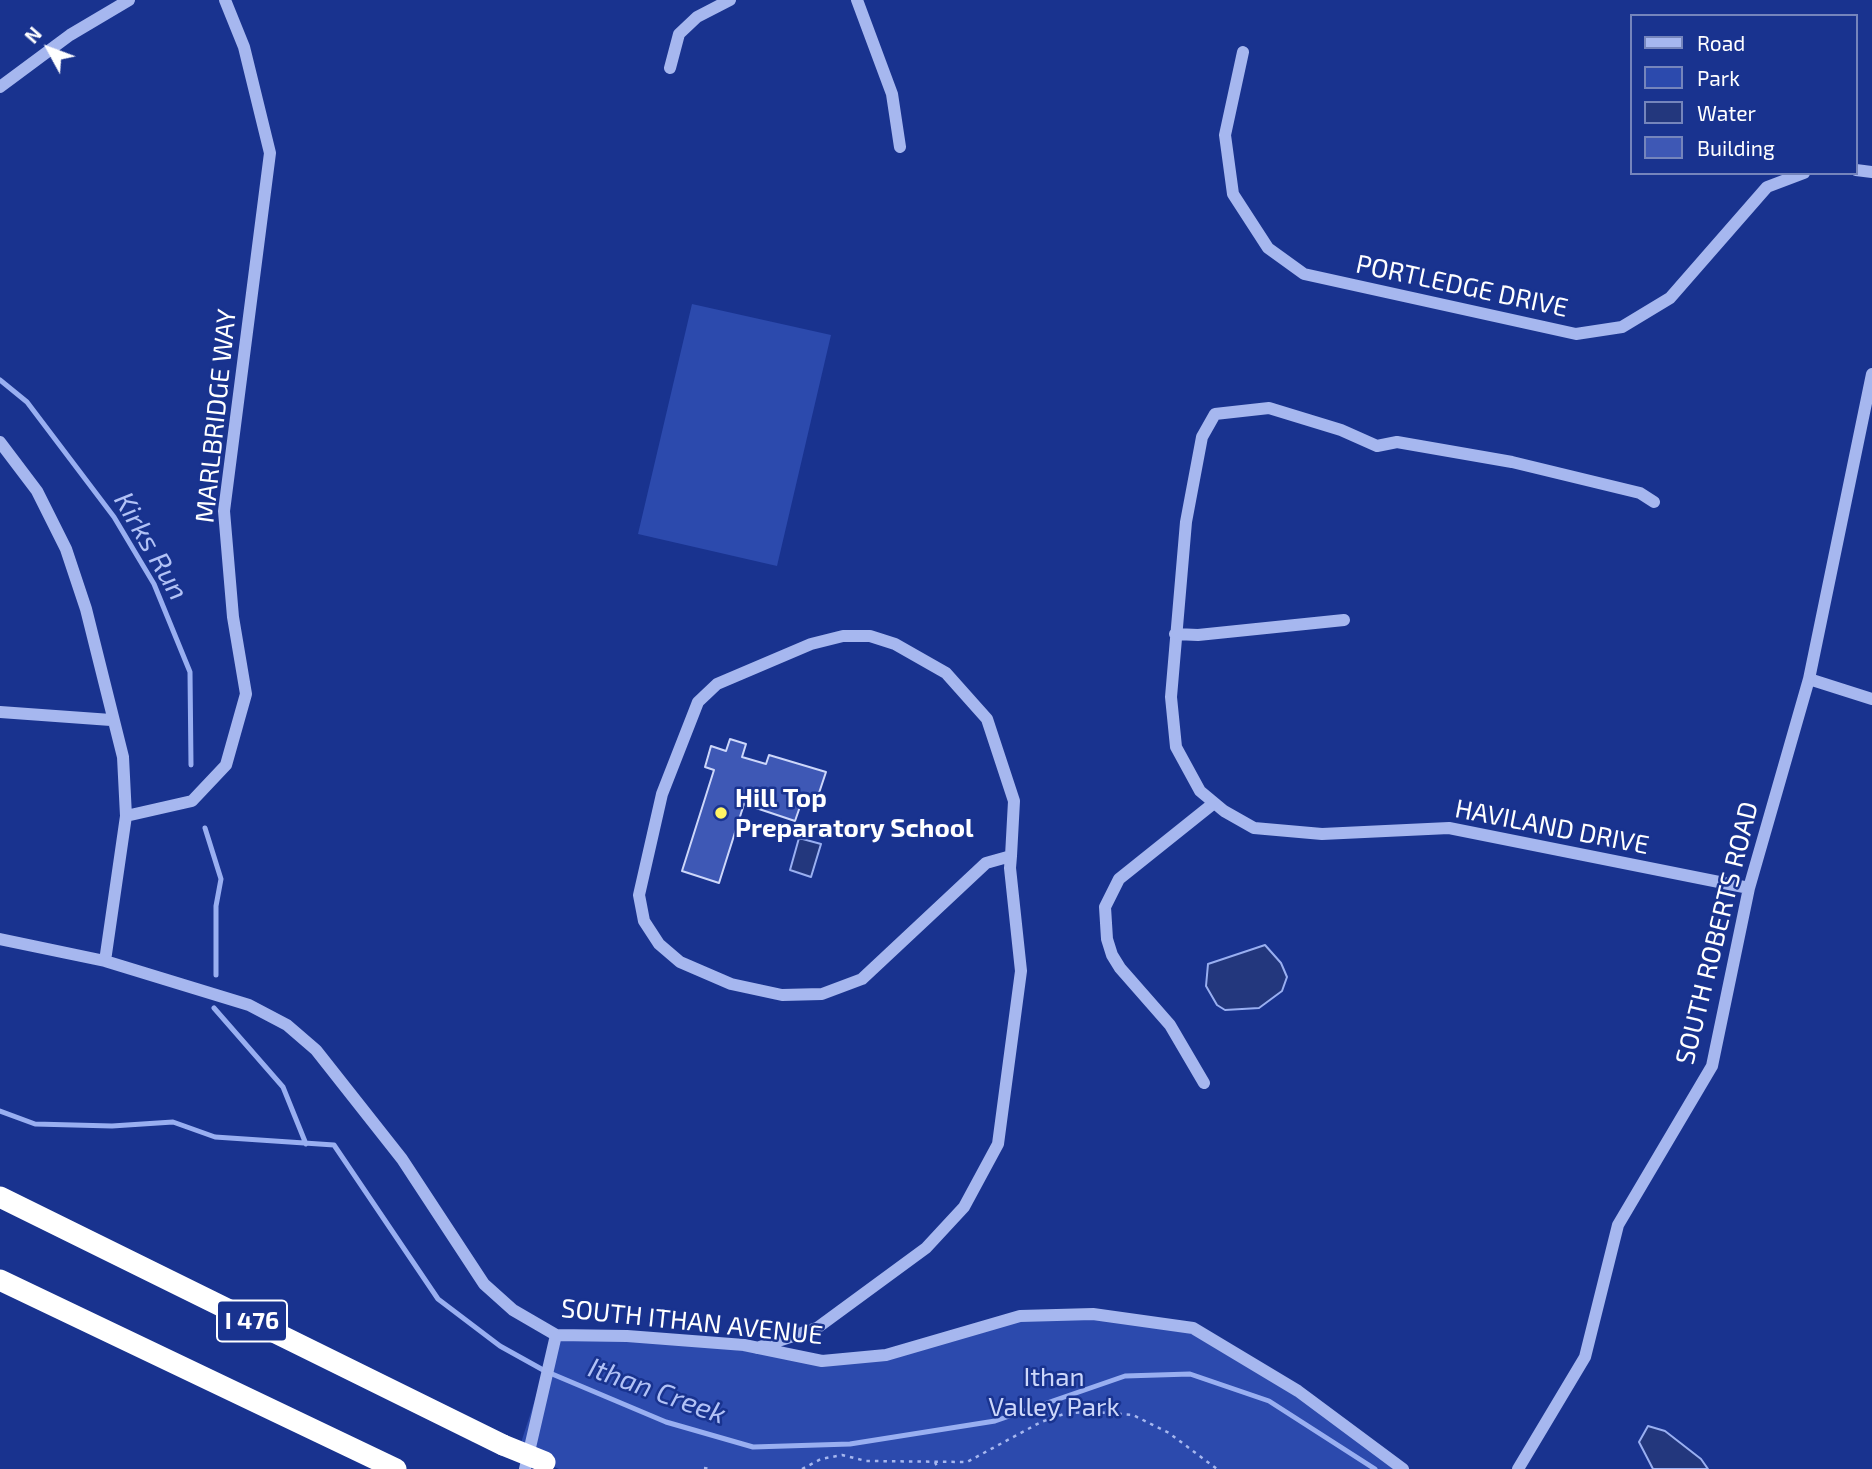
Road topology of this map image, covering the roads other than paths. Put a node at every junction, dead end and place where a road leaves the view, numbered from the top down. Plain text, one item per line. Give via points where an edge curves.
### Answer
1 (129, 0) edge
2 (225, 0) edge
3 (730, 0) edge
4 (857, 0) edge
5 (1243, 52) dead end
6 (670, 68) dead end
7 (0, 87) edge
8 (900, 147) dead end
9 (1799, 175) edge
10 (1872, 374) edge
11 (0, 442) edge
12 (1654, 502) dead end
13 (1344, 620) dead end
14 (1175, 634) junction
15 (1809, 679) junction
16 (1872, 699) edge
17 (0, 712) edge
18 (111, 720) junction
19 (1214, 803) junction
20 (126, 816) junction
21 (1011, 856) junction
22 (1749, 888) junction
23 (0, 939) edge
24 (104, 961) junction
25 (1204, 1083) dead end
26 (0, 1197) edge
27 (0, 1280) edge
28 (556, 1335) junction
29 (757, 1348) junction
30 (543, 1467) edge
31 (396, 1469) edge
32 (1403, 1469) edge
33 (1518, 1469) edge

1 - 7 street via 70,35
2 - 20 street, MARLBRIDGE WAY via 244,47 270,153 224,510 233,617 246,694 226,765 192,801
3 - 6 street via 697,17 679,34
4 - 8 street via 892,94
5 - 9 street, PORTLEDGE DRIVE via 1225,135 1233,194 1268,248 1304,274 1576,334 1622,327 1670,298 1767,187
10 - 15 street, SOUTH ROBERTS ROAD
11 - 18 street via 37,491 66,549 86,609
12 - 14 street, HAVILAND DRIVE via 1640,493 1511,462 1397,442 1377,446 1269,408 1215,414 1202,437 1190,493
13 - 14 street
14 - 19 street, HAVILAND DRIVE via 1171,697 1176,747 1200,791
15 - 16 street
15 - 22 street, SOUTH ROBERTS ROAD
17 - 18 street
18 - 20 street via 122,757
19 - 22 street, HAVILAND DRIVE via 1254,828 1322,834 1449,828
19 - 25 street via 1119,879 1105,907 1112,955 1170,1025
20 - 24 street
21 - 21 street via 1014,801 987,719 946,673 895,644 870,636 844,636 811,644 717,684 698,702 663,794 639,895 644,921 659,944 680,962 732,984 782,995 822,995 862,979 986,863
21 - 29 street via 1021,971 998,1143 964,1207 926,1248 817,1328
22 - 33 street, SOUTH ROBERTS ROAD via 1712,1066 1618,1225 1585,1357
23 - 24 street, SOUTH ITHAN AVENUE
24 - 28 street, SOUTH ITHAN AVENUE via 249,1005 288,1025 316,1050 402,1159 484,1284 513,1310
26 - 30 highway, I 476, bridge
27 - 31 highway, I 476
28 - 29 street, SOUTH ITHAN AVENUE via 627,1336
28 - 30 street via 545,1381
29 - 32 street, SOUTH ITHAN AVENUE via 821,1361 886,1355 1020,1315 1093,1314 1193,1328 1298,1391

